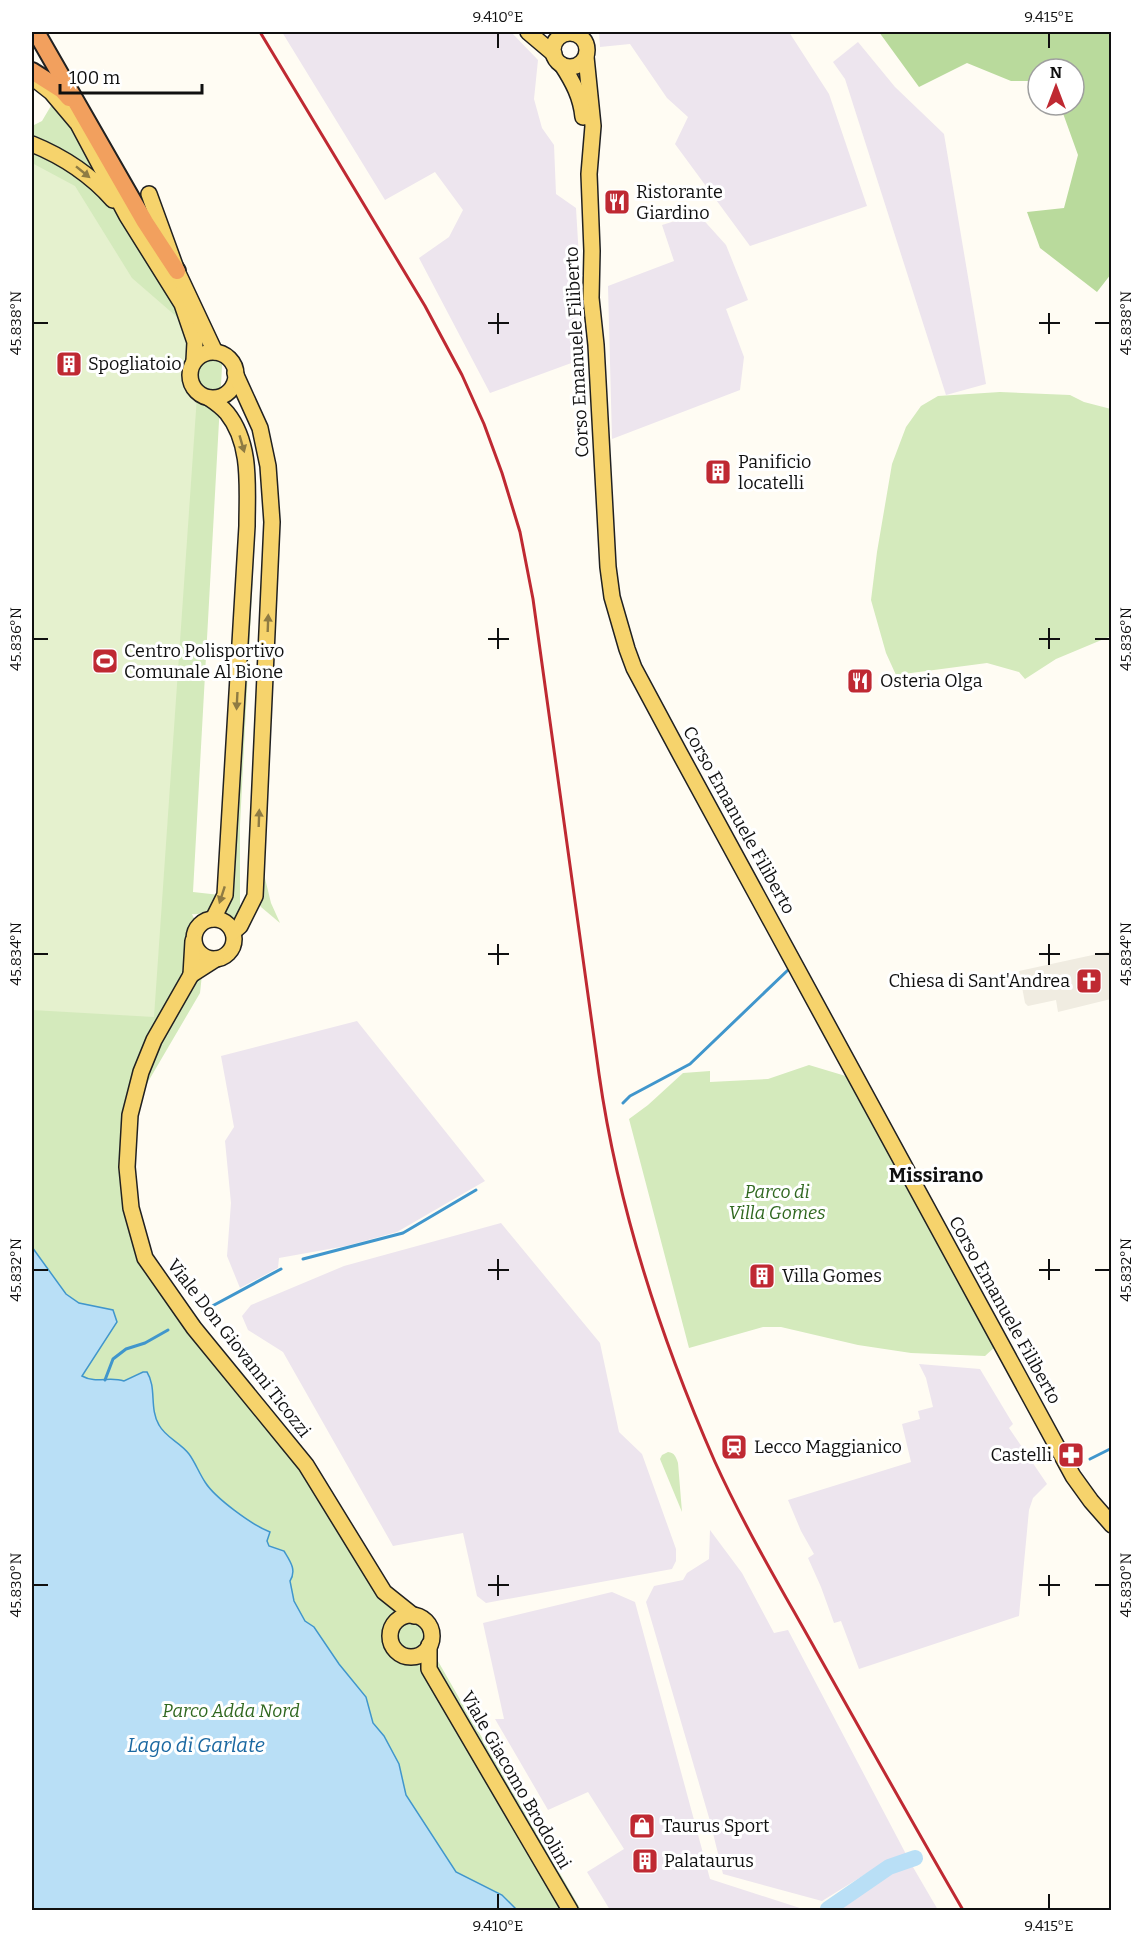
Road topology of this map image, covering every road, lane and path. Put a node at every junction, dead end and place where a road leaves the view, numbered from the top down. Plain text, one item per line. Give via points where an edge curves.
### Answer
1 (36, 32) edge
2 (528, 32) edge
3 (540, 32) edge
4 (566, 34) edge
5 (585, 44) edge
6 (558, 60) junction
7 (32, 71) edge
8 (32, 78) edge
9 (84, 114) junction
10 (32, 144) edge
11 (589, 174) junction
12 (149, 194) dead end
13 (127, 216) junction
14 (177, 271) junction
15 (215, 352) junction
16 (194, 362) junction
17 (236, 373) junction
18 (209, 398) junction
19 (213, 919) junction
20 (233, 932) junction
21 (193, 942) junction
22 (216, 959) junction
23 (191, 975) junction
24 (1112, 1525) edge
25 (384, 1592) junction
26 (414, 1616) junction
27 (391, 1629) junction
28 (429, 1646) junction
29 (407, 1657) junction
30 (429, 1669) junction
31 (570, 1911) edge

1 - 9 highway
2 - 6 main road
3 - 4 main road
4 - 5 main road via 578,36
4 - 6 main road via 554,44
5 - 6 main road via 582,63 576,66
5 - 11 main road, Corso Emanuele Filiberto via 593,126
6 - 11 main road via 581,102
7 - 9 highway via 62,90
8 - 13 main road via 51,92 78,124
9 - 14 highway
10 -> 13 main road via 74,165
11 - 24 main road, Corso Emanuele Filiberto via 598,298 596,345 608,567 612,597 634,668 1073,1476
12 - 14 main road
13 - 16 main road via 182,304 195,342
14 - 15 main road
15 - 16 main road
15 - 17 main road via 233,363
16 - 18 main road via 192,384
17 - 18 main road via 229,391
20 -> 17 main road via 255,896 272,522 268,466 260,428
18 -> 19 main road via 227,413 242,440 247,468 225,895
19 - 20 main road via 225,922
19 - 21 main road via 200,924
20 - 22 main road via 228,954
21 - 22 main road via 204,957
21 - 23 main road, Viale Don Giovanni Ticozzi
22 - 23 main road, Viale Don Giovanni Ticozzi
23 - 25 main road, Viale Don Giovanni Ticozzi via 154,1040 130,1115 127,1167 131,1208 145,1258 194,1328 306,1465
25 - 26 main road, Viale Don Giovanni Ticozzi
25 - 27 main road, Viale Don Giovanni Ticozzi
26 - 27 main road via 400,1618
26 - 28 main road via 430,1628
27 - 29 main road via 394,1649
28 - 29 main road via 421,1654
28 - 30 main road
29 - 30 main road
30 - 31 main road, Viale Giacomo Brodolini

